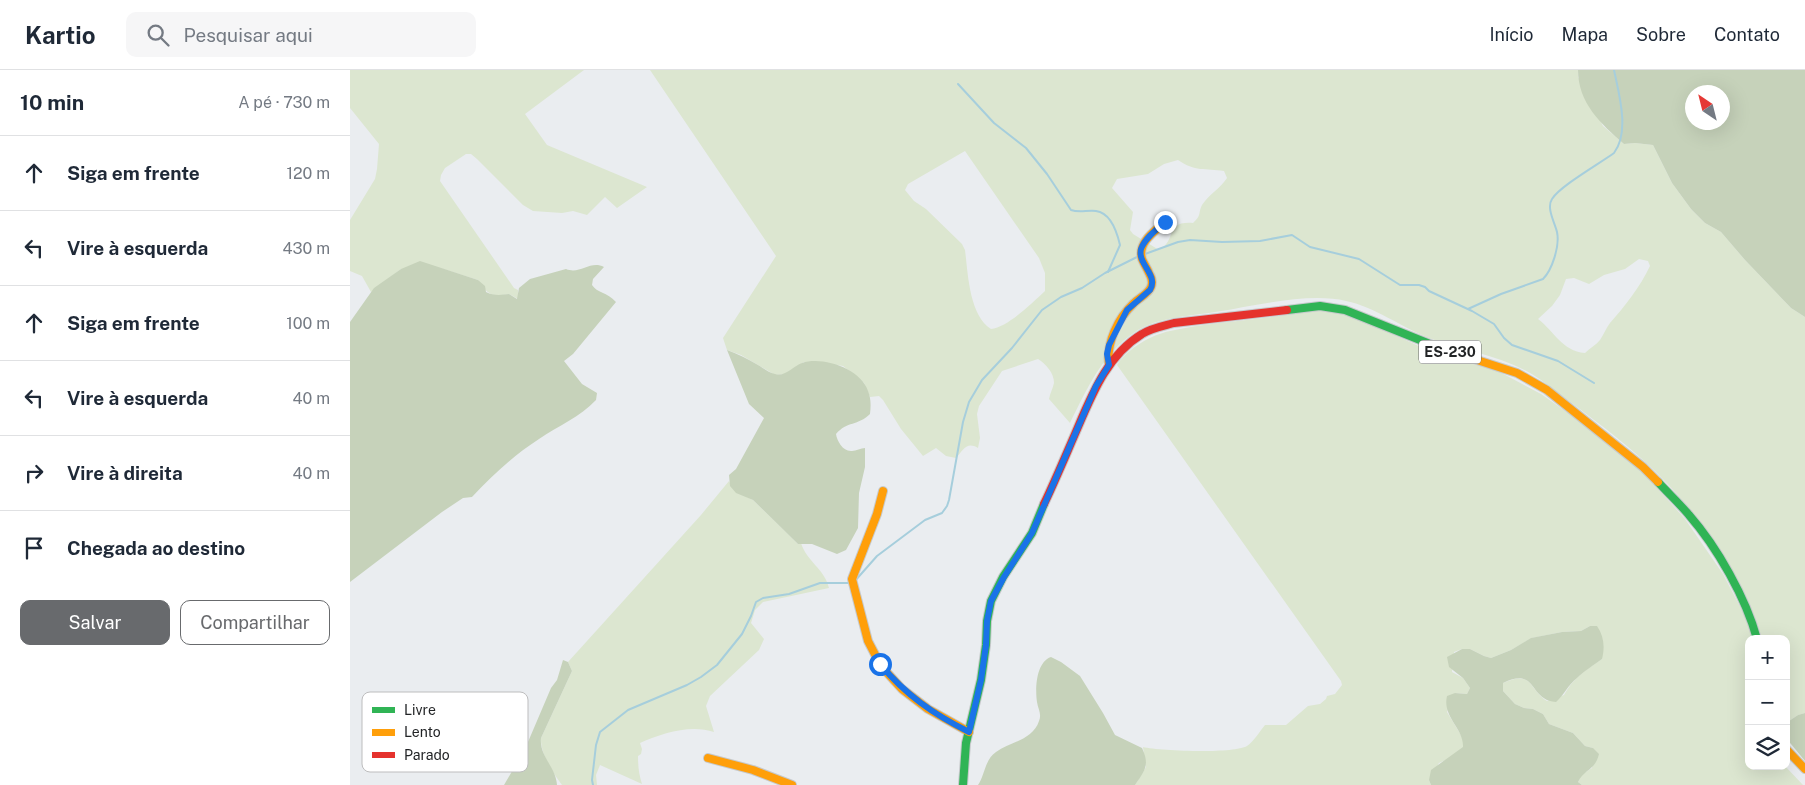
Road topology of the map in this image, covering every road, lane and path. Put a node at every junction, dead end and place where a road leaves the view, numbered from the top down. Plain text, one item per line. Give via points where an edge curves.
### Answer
1 (1165, 222) dead end
2 (1109, 365) junction
3 (883, 490) dead end
4 (1756, 635) edge
5 (969, 732) junction
6 (1790, 753) edge
7 (708, 758) dead end
8 (1805, 769) edge
9 (792, 785) edge
10 (963, 785) edge

1 - 2 main road via 1150,236 1141,251 1152,286 1127,310 1109,345
2 - 4 main road, ES-230 via 1126,346 1158,327 1320,306 1346,310 1440,348 1523,375 1547,390 1643,467 1690,516 1724,564
2 - 5 main road, ES-230 via 1080,420 1032,533 991,601 981,680
3 - 5 main road via 852,579 864,629 880,664 901,686 930,711
5 - 10 main road, ES-230
6 - 8 main road
7 - 9 main road

